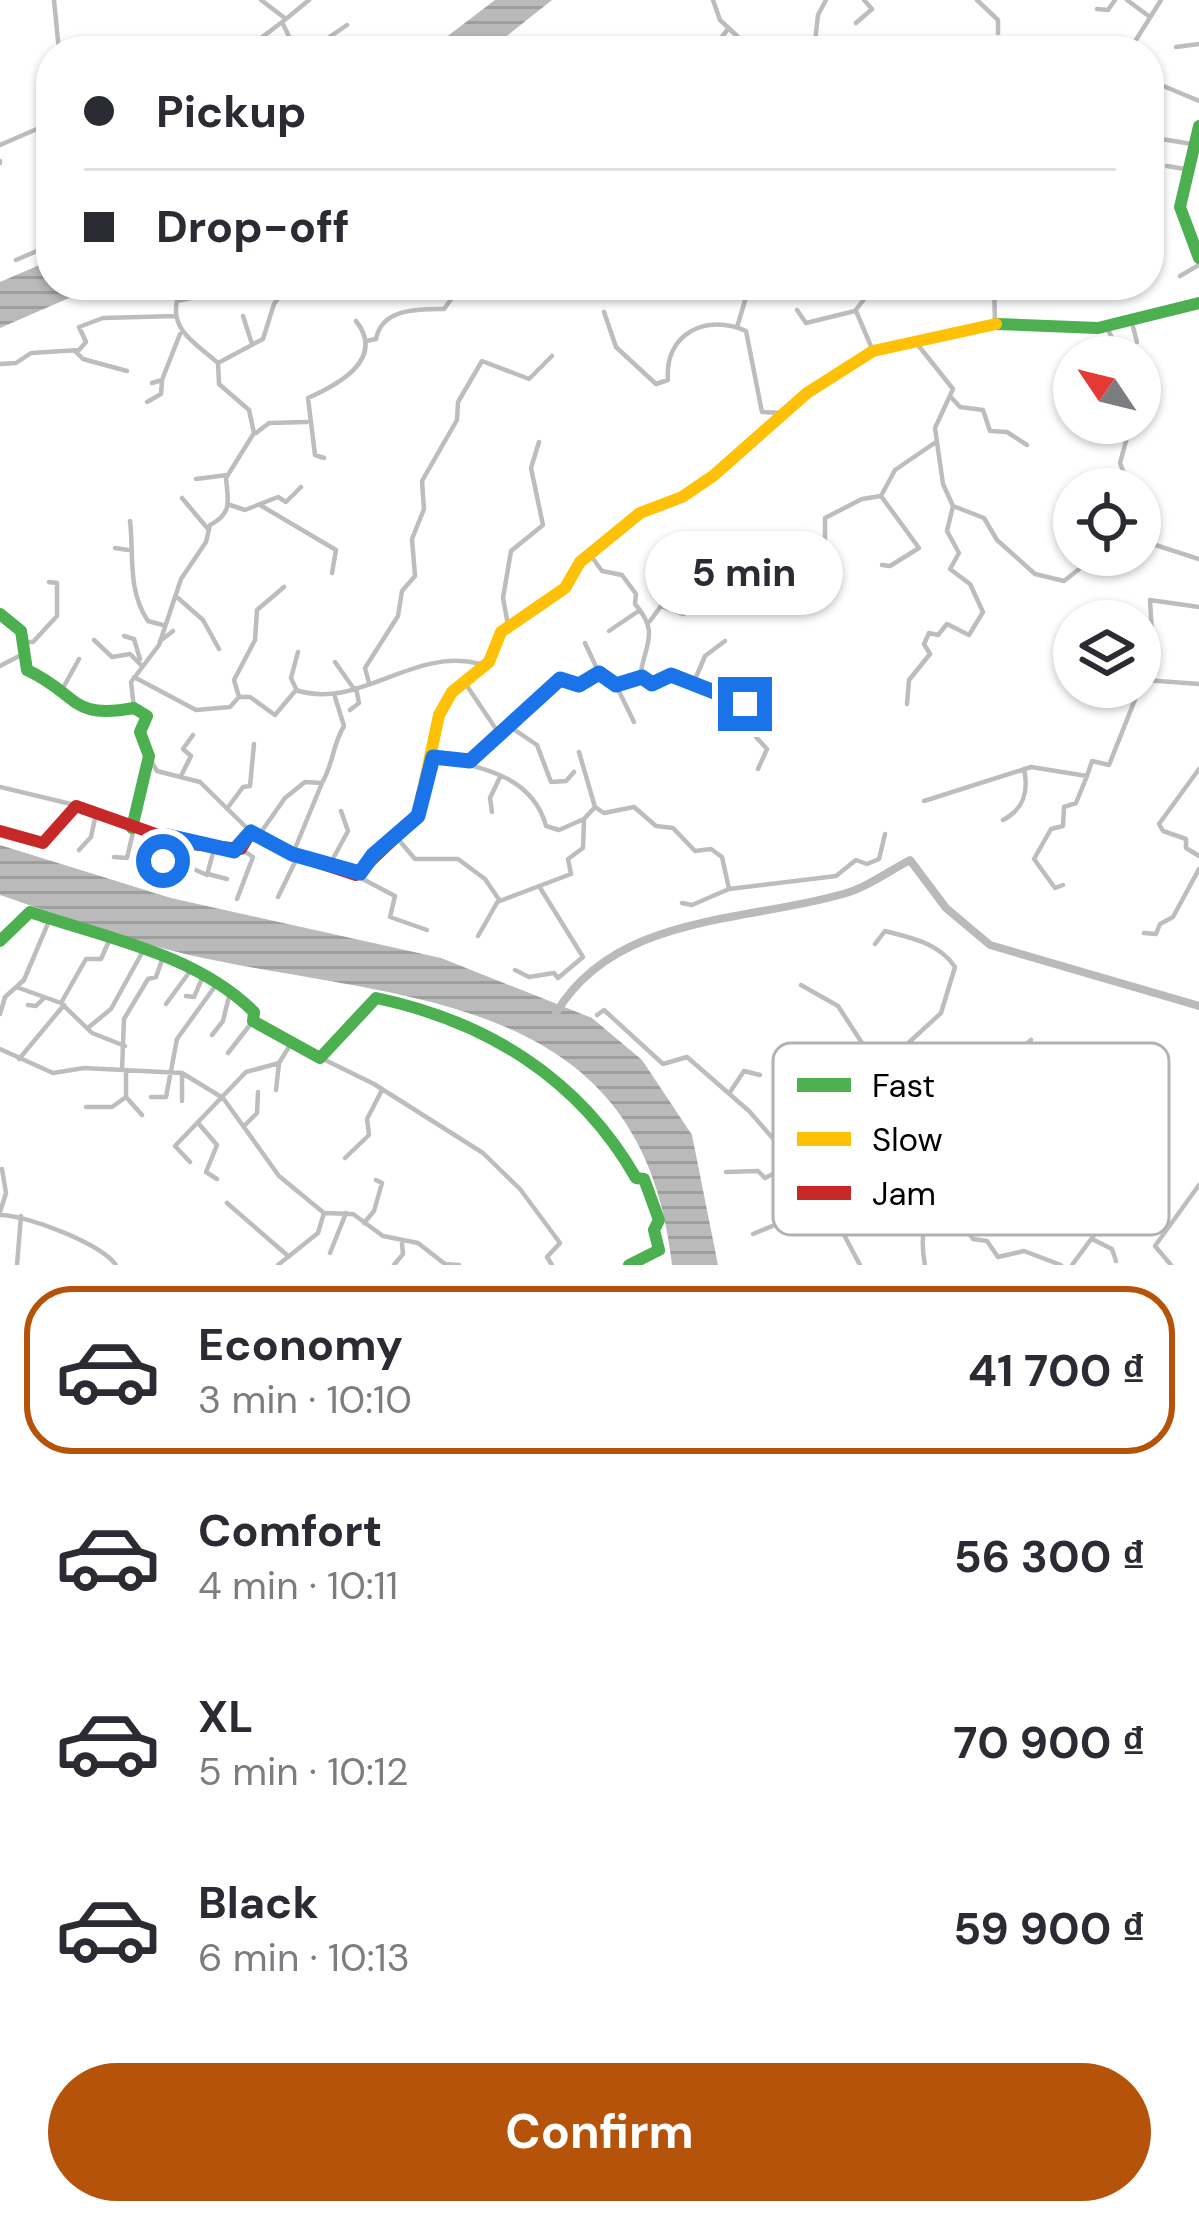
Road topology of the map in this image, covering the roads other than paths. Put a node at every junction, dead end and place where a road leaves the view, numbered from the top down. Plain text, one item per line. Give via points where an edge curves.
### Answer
1 (54, 0) edge
2 (261, 0) edge
3 (309, 0) edge
4 (713, 0) edge
5 (826, 0) edge
6 (864, 0) edge
7 (977, 0) edge
8 (1115, 0) edge
9 (1127, 0) edge
10 (1160, 0) edge
11 (1097, 9) dead end
12 (1150, 17) junction
13 (284, 20) junction
14 (856, 23) dead end
15 (347, 26) dead end
16 (728, 28) junction
17 (998, 33) dead end
18 (58, 36) edge
19 (263, 36) edge
20 (290, 36) edge
21 (332, 36) edge
22 (722, 36) edge
23 (737, 36) edge
24 (816, 36) edge
25 (1138, 36) edge
26 (1199, 44) edge
27 (1176, 47) dead end
28 (1164, 86) edge
29 (1199, 101) edge
30 (1199, 126) edge
31 (36, 130) edge
32 (1164, 141) edge
33 (0, 146) edge
34 (1194, 148) edge
35 (1167, 166) dead end
36 (1190, 168) edge
37 (36, 251) edge
38 (16, 260) dead end
39 (1199, 261) edge
40 (1180, 276) dead end
41 (179, 300) edge
42 (278, 300) edge
43 (450, 300) edge
44 (745, 300) edge
45 (863, 300) edge
46 (994, 300) edge
47 (1199, 303) edge
48 (797, 310) dead end
49 (856, 310) junction
50 (604, 312) dead end
51 (175, 316) junction
52 (243, 316) dead end
53 (1131, 319) junction
54 (356, 321) dead end
55 (995, 323) junction
56 (1106, 326) junction
57 (736, 327) junction
58 (181, 333) junction
59 (1111, 336) edge
60 (1135, 336) edge
61 (914, 340) junction
62 (366, 341) junction
63 (252, 344) junction
64 (75, 351) junction
65 (873, 351) junction
66 (552, 356) dead end
67 (218, 363) junction
68 (0, 364) edge
69 (127, 371) dead end
70 (162, 380) junction
71 (152, 383) dead end
72 (950, 397) junction
73 (147, 402) dead end
74 (782, 412) junction
75 (308, 422) junction
76 (254, 435) junction
77 (539, 442) dead end
78 (936, 442) junction
79 (1027, 445) dead end
80 (324, 458) dead end
81 (227, 475) junction
82 (196, 479) dead end
83 (302, 487) dead end
84 (881, 496) junction
85 (182, 498) dead end
86 (230, 505) junction
87 (260, 505) junction
88 (953, 506) junction
89 (130, 520) dead end
90 (208, 530) junction
91 (1161, 547) edge
92 (115, 548) dead end
93 (128, 550) junction
94 (591, 556) junction
95 (1199, 559) edge
96 (881, 566) dead end
97 (332, 574) dead end
98 (1070, 576) edge
99 (50, 582) dead end
100 (284, 587) dead end
101 (178, 597) junction
102 (1161, 602) edge
103 (803, 603) dead end
104 (694, 608) dead end
105 (1199, 608) edge
106 (640, 610) junction
107 (0, 614) edge
108 (650, 621) junction
109 (163, 625) junction
110 (508, 625) junction
111 (173, 631) dead end
112 (609, 631) dead end
113 (124, 636) dead end
114 (94, 640) dead end
115 (160, 641) junction
116 (725, 641) dead end
117 (585, 643) dead end
118 (21, 648) junction
119 (219, 649) dead end
120 (298, 652) dead end
121 (80, 659) dead end
122 (335, 662) dead end
123 (142, 664) junction
124 (0, 666) edge
125 (485, 666) junction
126 (599, 673) junction
127 (134, 676) junction
128 (640, 678) junction
129 (369, 683) junction
130 (465, 683) junction
131 (693, 684) junction
132 (1161, 684) edge
133 (1199, 684) edge
134 (616, 685) junction
135 (63, 688) junction
136 (355, 688) junction
137 (297, 691) junction
138 (336, 694) junction
139 (239, 698) junction
140 (907, 704) dead end
141 (134, 708) junction
142 (1132, 708) edge
143 (350, 710) dead end
144 (634, 722) dead end
145 (506, 724) junction
146 (498, 732) junction
147 (194, 736) dead end
148 (254, 744) dead end
149 (579, 752) dead end
150 (149, 756) junction
151 (433, 757) junction
152 (470, 761) junction
153 (758, 769) dead end
154 (1024, 769) junction
155 (1199, 769) edge
156 (574, 772) dead end
157 (181, 776) junction
158 (1087, 776) junction
159 (500, 777) junction
160 (322, 783) junction
161 (0, 787) edge
162 (925, 801) dead end
163 (76, 806) junction
164 (230, 806) junction
165 (596, 807) junction
166 (341, 812) dead end
167 (492, 812) dead end
168 (96, 814) junction
169 (584, 819) junction
170 (1004, 820) dead end
171 (133, 828) junction
172 (0, 831) edge
173 (255, 834) junction
174 (885, 835) dead end
175 (168, 836) junction
176 (397, 837) junction
177 (214, 848) junction
178 (241, 849) junction
179 (79, 850) dead end
180 (295, 855) junction
181 (114, 856) dead end
182 (1199, 856) edge
183 (182, 864) dead end
184 (329, 866) junction
185 (1199, 869) edge
186 (208, 874) junction
187 (355, 875) junction
188 (227, 879) dead end
189 (175, 881) dead end
190 (1063, 885) dead end
191 (538, 886) junction
192 (729, 889) junction
193 (278, 897) dead end
194 (238, 898) dead end
195 (498, 901) junction
196 (682, 903) dead end
197 (49, 920) junction
198 (427, 929) dead end
199 (1144, 933) dead end
200 (478, 936) dead end
201 (0, 941) edge
202 (109, 941) junction
203 (875, 944) dead end
204 (142, 951) junction
205 (163, 959) junction
206 (515, 970) dead end
207 (197, 972) junction
208 (216, 985) junction
209 (801, 985) dead end
210 (19, 988) junction
211 (0, 990) edge
212 (230, 992) junction
213 (186, 996) dead end
214 (5, 997) junction
215 (43, 998) junction
216 (63, 1004) junction
217 (166, 1004) dead end
218 (28, 1005) dead end
219 (0, 1015) edge
220 (597, 1015) dead end
221 (253, 1021) junction
222 (89, 1027) junction
223 (212, 1035) dead end
224 (1031, 1040) dead end
225 (292, 1042) junction
226 (862, 1043) edge
227 (907, 1043) edge
228 (1029, 1043) edge
229 (124, 1046) junction
230 (0, 1049) edge
231 (228, 1053) dead end
232 (320, 1058) junction
233 (19, 1059) junction
234 (279, 1063) junction
235 (168, 1069) junction
236 (124, 1070) junction
237 (182, 1073) junction
238 (760, 1075) dead end
239 (275, 1090) dead end
240 (382, 1090) junction
241 (258, 1092) dead end
242 (730, 1092) junction
243 (126, 1097) junction
244 (151, 1097) dead end
245 (223, 1098) junction
246 (182, 1101) dead end
247 (86, 1107) dead end
248 (142, 1115) dead end
249 (199, 1124) junction
250 (244, 1126) junction
251 (773, 1143) edge
252 (345, 1157) dead end
253 (190, 1162) dead end
254 (2, 1168) edge
255 (726, 1172) dead end
256 (773, 1174) edge
257 (217, 1179) dead end
258 (376, 1180) dead end
259 (1199, 1185) edge
260 (227, 1203) dead end
261 (324, 1213) junction
262 (346, 1213) junction
263 (0, 1214) edge
264 (21, 1216) junction
265 (364, 1223) junction
266 (773, 1226) edge
267 (1169, 1227) edge
268 (753, 1234) dead end
269 (843, 1235) edge
270 (921, 1235) edge
271 (972, 1235) edge
272 (1094, 1235) edge
273 (1163, 1235) edge
274 (1092, 1238) junction
275 (402, 1244) junction
276 (330, 1252) dead end
277 (1034, 1253) junction
278 (282, 1260) edge
279 (1116, 1261) dead end
280 (16, 1265) edge
281 (116, 1265) edge
282 (290, 1265) edge
283 (394, 1265) edge
284 (459, 1265) edge
285 (552, 1265) edge
286 (628, 1265) edge
287 (860, 1265) edge
288 (926, 1265) edge
289 (1032, 1265) edge
290 (1061, 1265) edge
291 (1072, 1265) edge
292 (1171, 1265) edge

1 - 18 street
2 - 13 street
3 - 13 street
4 - 16 street
5 - 24 street
6 - 14 street via 872,8
7 - 17 street via 998,20
8 - 11 street
9 - 12 street
10 - 12 street
12 - 25 street
13 - 19 street
13 - 20 street
15 - 21 street
16 - 22 street
16 - 23 street
26 - 27 street
28 - 29 street
30 - 34 street
31 - 33 street
32 - 34 street
34 - 36 street
35 - 36 street
36 - 39 street via 1180,209
37 - 38 street
39 - 40 street
41 - 51 street
42 - 63 street via 266,336
43 - 62 street via 444,309 395,314
44 - 57 street
45 - 49 street
46 - 55 street
47 - 53 street
48 - 49 street via 806,323
49 - 65 street
50 - 57 street via 616,347 656,384 668,380 669,358 686,333 706,324
51 - 58 street
51 - 64 street via 81,325 86,343
52 - 63 street
53 - 56 street
53 - 60 street
54 - 62 street
55 - 56 street
55 - 61 street
56 - 59 street
57 - 74 street via 748,334 762,412
58 - 67 street
58 - 70 street
61 - 65 street
61 - 72 street via 953,389
62 - 75 street via 353,374 329,393 309,395
63 - 67 street
64 - 68 street
64 - 69 street
65 - 74 street
66 - 129 street via 529,379 482,361 459,400 458,420 422,481 415,576 364,668
67 - 76 street via 219,385 249,410
70 - 71 street
70 - 73 street via 161,394
72 - 78 street via 939,411
72 - 79 street via 983,410 990,430
74 - 94 street via 713,476 640,512
75 - 76 street via 269,423
75 - 80 street via 315,457
76 - 81 street
77 - 110 street via 531,468 543,525 511,551 503,598
78 - 84 street via 895,470
78 - 88 street
81 - 82 street
81 - 86 street
83 - 87 street via 286,502
84 - 96 street via 919,546
84 - 103 street via 825,518 825,597
85 - 90 street
86 - 87 street
86 - 90 street
87 - 97 street via 336,550
88 - 98 street via 984,518 1039,575
88 - 140 street via 946,529 958,554 950,569 970,584 982,615 967,636 949,624 929,633 930,654 909,680
89 - 93 street
90 - 101 street
91 - 95 street
92 - 93 street
93 - 109 street via 142,612
94 - 106 street via 602,571 624,578
94 - 110 street via 565,588
99 - 118 street via 57,583 57,616
100 - 139 street via 256,610 255,640 234,681
101 - 109 street
101 - 119 street
102 - 105 street
104 - 108 street via 682,614 662,605
106 - 108 street
106 - 112 street
107 - 118 street via 21,630
108 - 128 street
109 - 115 street
110 - 125 street
111 - 115 street
113 - 123 street via 134,639
114 - 123 street via 112,657 130,654
115 - 123 street
116 - 131 street via 705,656
117 - 126 street
118 - 124 street
118 - 135 street via 26,670
120 - 137 street via 291,678
121 - 135 street
122 - 136 street
123 - 127 street
125 - 129 street via 429,661
125 - 130 street
126 - 134 street
126 - 145 street via 579,685 558,679
127 - 139 street via 198,710 230,707
127 - 141 street
128 - 131 street via 652,684 671,675
128 - 134 street
129 - 136 street
130 - 146 street
130 - 151 street via 439,715
131 - 153 street via 752,708 753,730 767,749
132 - 133 street
134 - 144 street
135 - 141 street via 76,706 97,715
136 - 138 street
136 - 143 street via 359,703
137 - 138 street
137 - 139 street via 275,715
138 - 160 street via 344,726
141 - 150 street via 148,717 140,733
142 - 158 street via 1111,763 1092,761
145 - 146 street
145 - 156 street via 537,745 551,782
146 - 152 street
147 - 157 street via 183,749 191,756
148 - 164 street via 250,786
149 - 165 street
150 - 157 street via 157,771
150 - 171 street
151 - 152 street
151 - 176 street via 418,816
152 - 159 street
154 - 158 street
154 - 162 street
154 - 170 street via 1026,793
155 - 182 street via 1159,824
157 - 164 street
158 - 190 street via 1076,803 1064,807 1063,826 1051,829 1034,858 1055,888
159 - 167 street
159 - 169 street via 525,790 549,829
160 - 173 street via 303,783
160 - 180 street
161 - 163 street
163 - 168 street
163 - 172 street via 43,843
164 - 173 street
165 - 169 street
165 - 192 street via 634,807 695,851 711,849 722,857
166 - 184 street via 348,831
168 - 171 street
168 - 179 street
169 - 191 street via 583,848 568,859 571,874
171 - 175 street
171 - 181 street via 127,858
173 - 178 street
173 - 180 street
174 - 192 street via 880,859 856,860 836,876
175 - 177 street
175 - 189 street via 162,876
176 - 187 street
176 - 195 street via 415,859 460,860
177 - 178 street
177 - 186 street
178 - 194 street via 253,857
180 - 184 street
180 - 193 street
183 - 186 street
184 - 187 street
185 - 199 street via 1173,917 1154,935
186 - 188 street
187 - 198 street via 395,896 390,917
191 - 195 street
191 - 206 street via 583,957 559,978
192 - 196 street
195 - 200 street
197 - 201 street via 28,912
197 - 202 street
197 - 210 street
202 - 204 street
202 - 216 street via 98,961 87,957
203 - 227 street via 885,932 917,940 940,949 955,968 944,1009
204 - 205 street
204 - 222 street via 112,1010
205 - 207 street
205 - 229 street via 125,1017
207 - 208 street
207 - 213 street via 194,997
207 - 217 street
208 - 212 street
208 - 235 street via 177,1039
209 - 226 street via 838,1006
210 - 214 street
210 - 215 street
211 - 214 street
212 - 221 street via 252,1009
212 - 223 street
214 - 219 street
215 - 216 street
215 - 218 street
216 - 222 street
216 - 233 street
220 - 242 street via 604,1010 663,1064 687,1057
221 - 225 street
221 - 231 street
222 - 229 street
224 - 228 street
225 - 232 street
225 - 234 street
229 - 236 street
230 - 233 street
232 - 240 street
232 - 286 street via 376,998 447,1014 518,1047 646,1182 659,1250
233 - 236 street via 53,1073
234 - 239 street
234 - 245 street via 252,1067
235 - 236 street
235 - 237 street
235 - 244 street via 166,1097
236 - 243 street
237 - 245 street
237 - 246 street
238 - 242 street via 744,1070
240 - 252 street via 367,1119 369,1135
240 - 285 street via 512,1179 560,1242 548,1255
241 - 250 street via 257,1113
242 - 251 street
243 - 247 street via 112,1107
243 - 248 street
245 - 249 street
245 - 250 street
249 - 253 street via 175,1146
249 - 257 street via 217,1145 206,1171
250 - 261 street via 279,1176
254 - 263 street
255 - 256 street
258 - 265 street via 380,1193
259 - 267 street
260 - 278 street
261 - 262 street
261 - 278 street via 318,1232
262 - 265 street
262 - 276 street
263 - 264 street
264 - 280 street
264 - 281 street via 80,1237
265 - 275 street
266 - 268 street
269 - 287 street
270 - 288 street
271 - 277 street via 998,1258
272 - 274 street
273 - 292 street via 1155,1246
274 - 279 street
274 - 291 street
275 - 283 street
275 - 284 street via 418,1243
277 - 289 street
277 - 290 street
278 - 282 street

